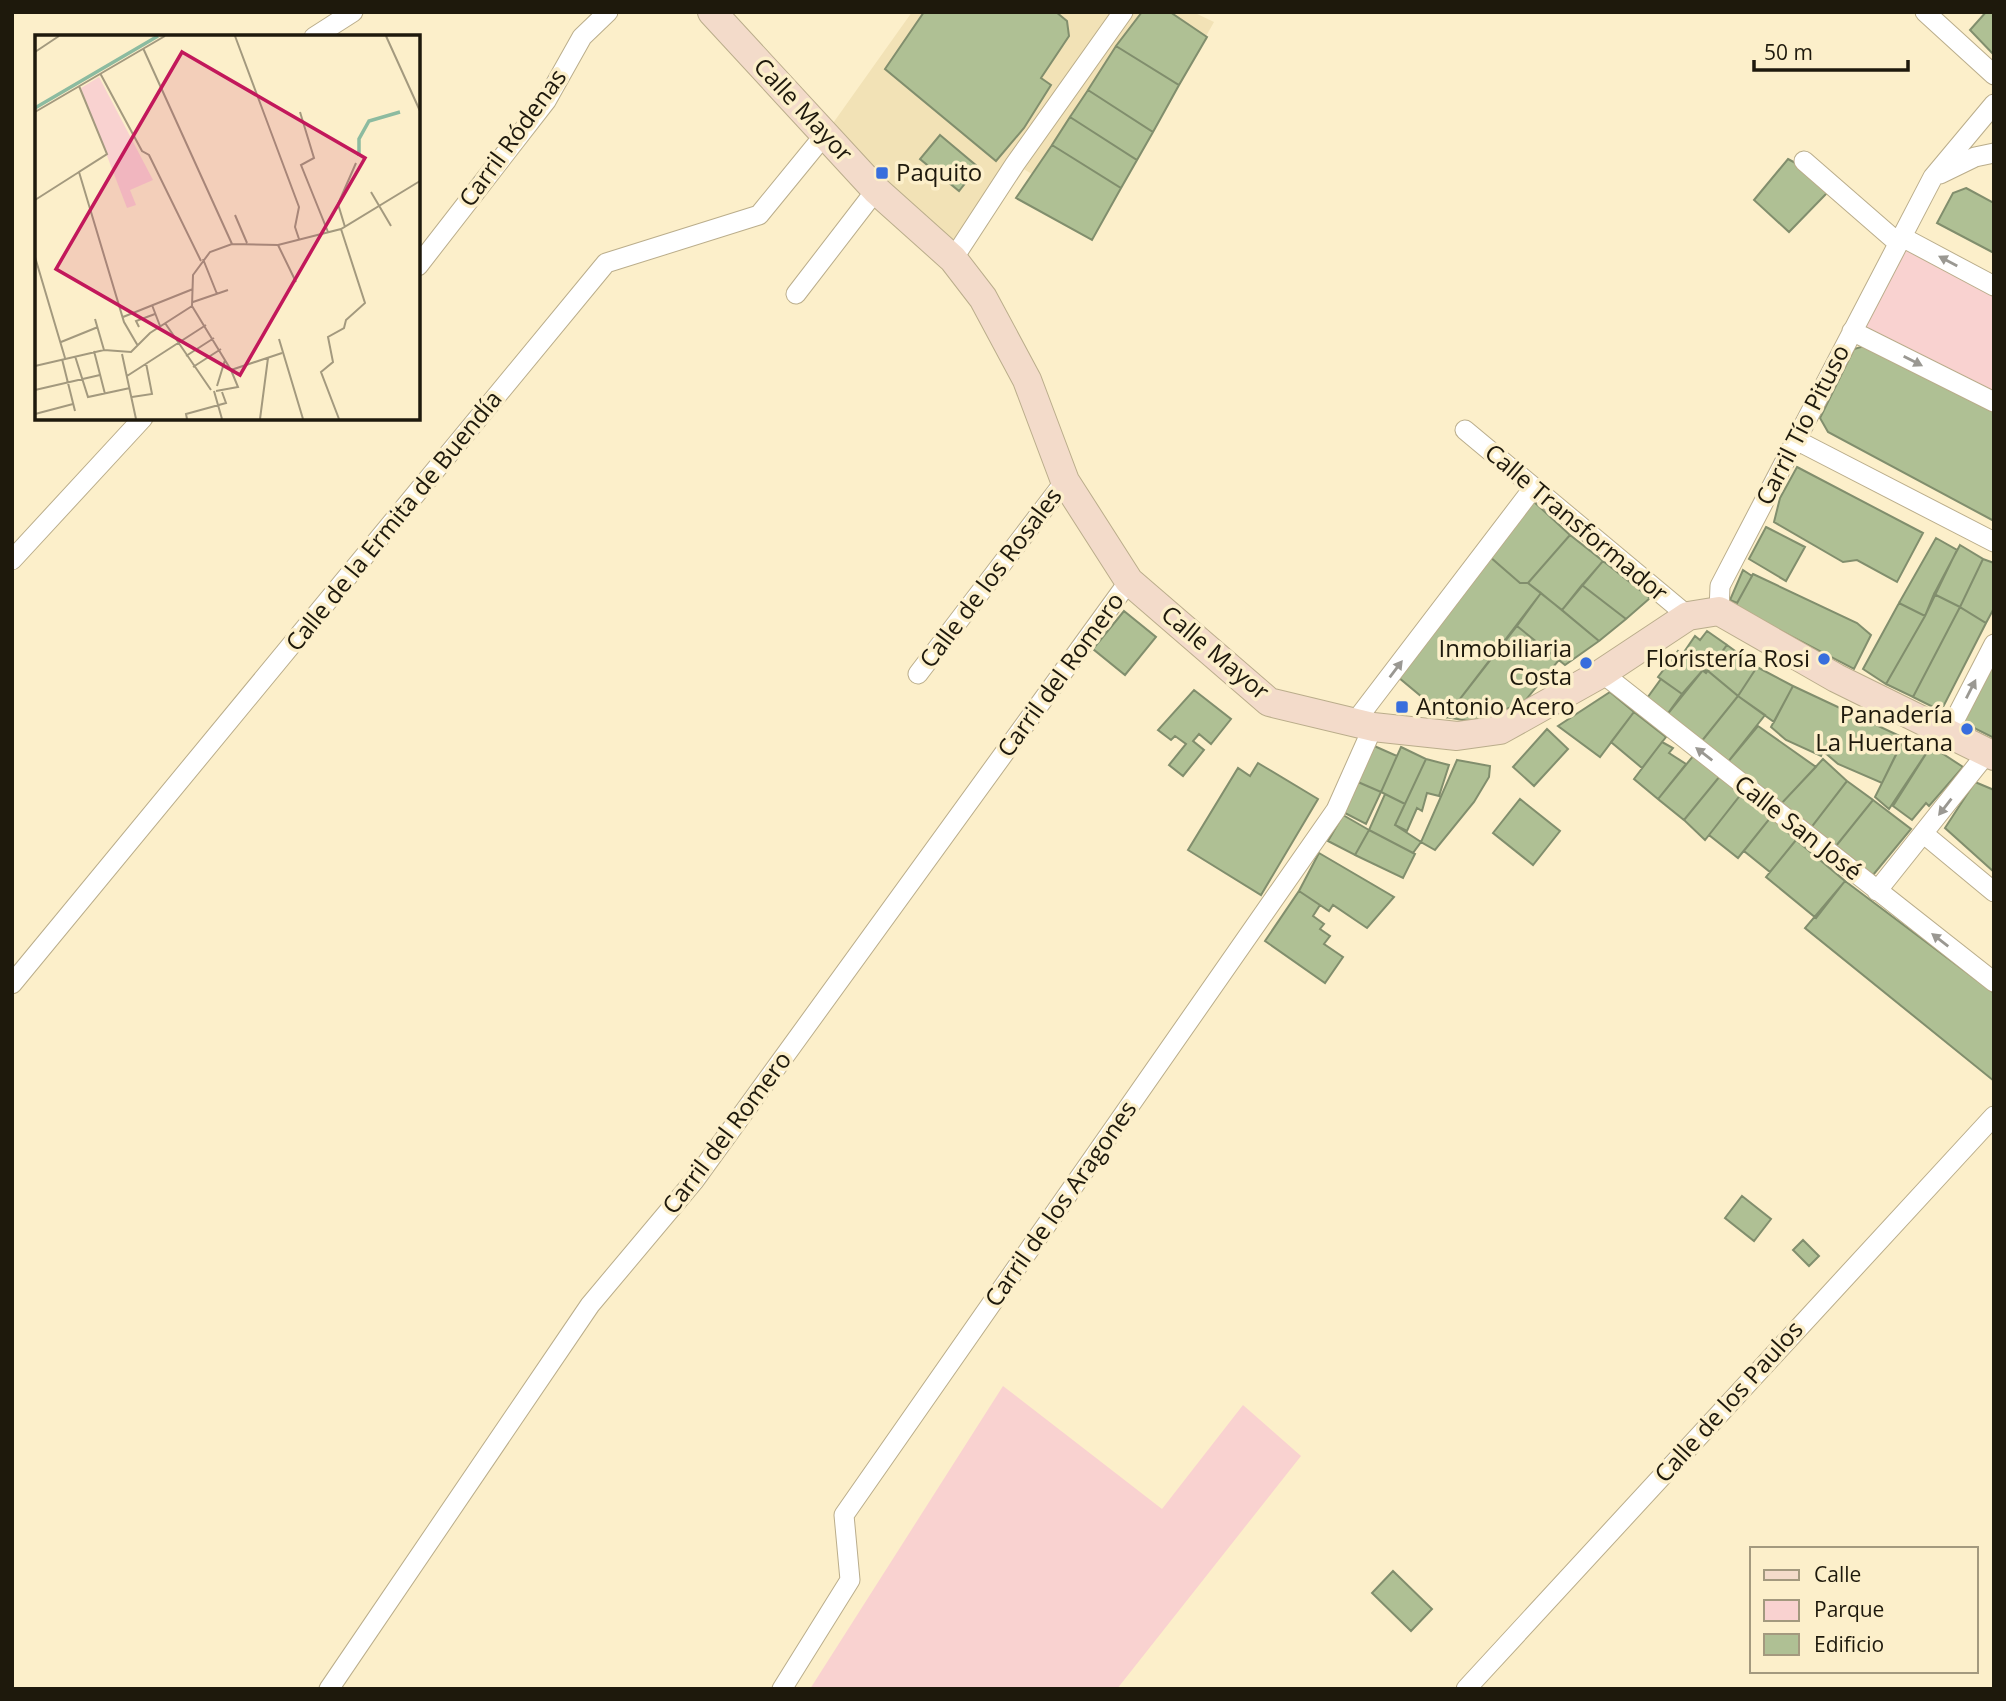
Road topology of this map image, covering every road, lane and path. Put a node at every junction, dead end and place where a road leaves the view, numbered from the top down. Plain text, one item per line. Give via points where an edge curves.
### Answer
1 (354, 12) edge
2 (608, 12) edge
3 (712, 12) edge
4 (1123, 12) edge
5 (1925, 12) edge
6 (317, 35) edge
7 (1994, 75) edge
8 (1994, 104) edge
9 (826, 134) junction
10 (1994, 153) edge
11 (1804, 161) dead end
12 (1933, 177) junction
13 (876, 190) junction
14 (1899, 239) junction
15 (954, 258) junction
16 (420, 263) edge
17 (1994, 286) edge
18 (796, 294) dead end
19 (1852, 331) junction
20 (1994, 402) edge
21 (141, 420) edge
22 (1465, 430) dead end
23 (1796, 440) junction
24 (1065, 481) junction
25 (1534, 487) junction
26 (1994, 542) edge
27 (12, 560) edge
28 (1129, 581) junction
29 (1719, 611) junction
30 (1688, 616) junction
31 (1994, 644) edge
32 (1602, 673) junction
33 (918, 674) dead end
34 (1364, 725) junction
35 (1948, 733) junction
36 (1990, 755) edge
37 (1924, 834) junction
38 (1877, 891) junction
39 (1994, 892) edge
40 (1994, 982) edge
41 (12, 984) edge
42 (1994, 1116) edge
43 (329, 1689) edge
44 (782, 1689) edge
45 (1466, 1689) edge

1 - 6 street
2 - 16 street, Carril Ródenas via 582,37 546,100
3 - 9 street, Calle Mayor
4 - 15 street
5 - 7 street
8 - 12 street, Carril Tío Pituso
9 - 13 street, Calle Mayor
9 - 41 street, Calle de la Ermita de Buendía via 759,215 606,263
10 - 12 street
11 - 14 street
12 - 14 street, Carril Tío Pituso
13 - 15 street, Calle Mayor
13 - 18 street
17 -> 14 street
14 - 19 street, Carril Tío Pituso
15 - 24 street, Calle Mayor via 983,298 1027,380
19 -> 20 street
19 - 23 street, Carril Tío Pituso
21 - 27 street
22 - 25 street, Calle Transformador
23 - 26 street
23 - 29 street, Carril Tío Pituso via 1720,586
24 - 28 street, Calle Mayor
24 - 33 street, Calle de los Rosales
25 - 30 street, Calle Transformador
34 -> 25 street, Carril de los Aragones
28 - 34 street, Calle Mayor via 1269,702
28 - 43 street, Carril del Romero via 694,1181 590,1305
29 - 30 street, Calle Mayor
29 - 35 street via 1836,678
30 - 32 street, Calle Mayor
35 -> 31 street
32 - 34 street, Calle Mayor via 1500,730 1457,736
38 -> 32 street, Calle San José
34 - 44 street, Carril de los Aragones via 1336,810 844,1515 850,1580
35 - 36 street
36 -> 37 street
37 - 38 street
37 - 39 street
40 -> 38 street, Calle San José
42 - 45 street, Calle de los Paulos

